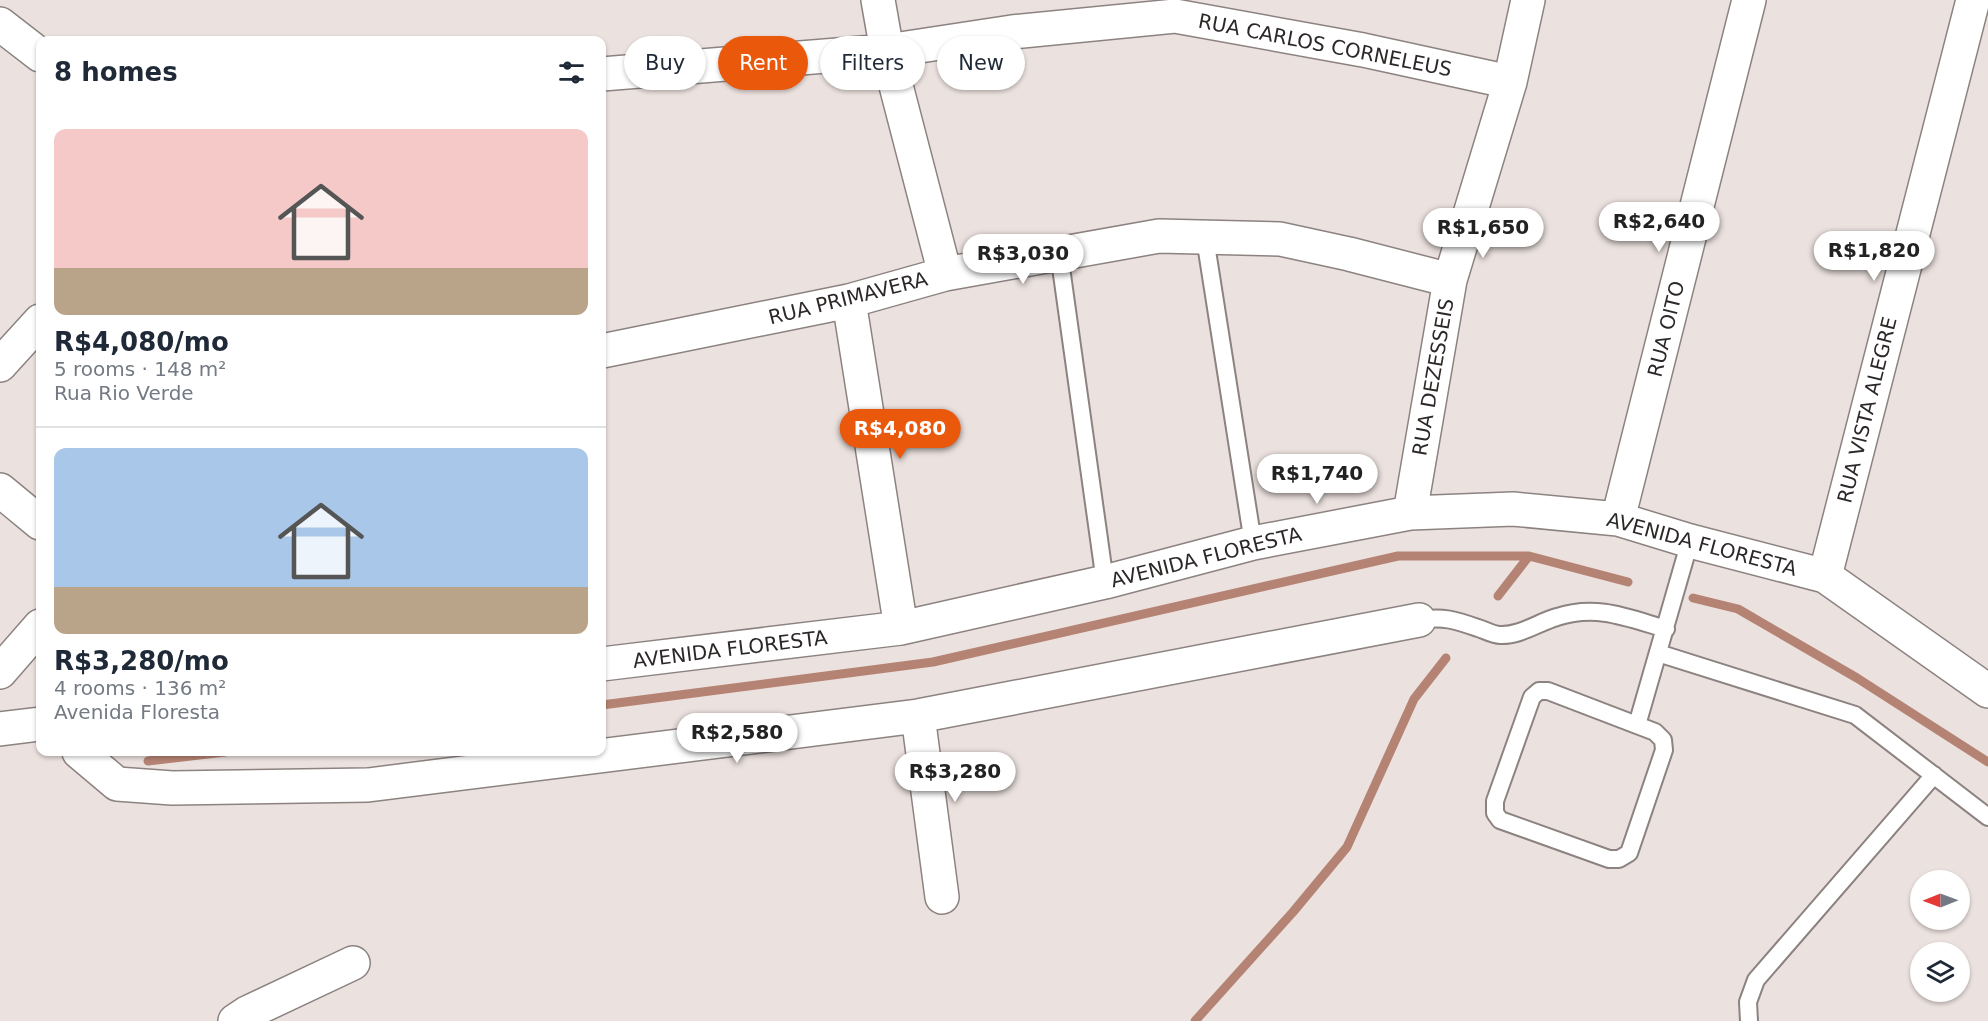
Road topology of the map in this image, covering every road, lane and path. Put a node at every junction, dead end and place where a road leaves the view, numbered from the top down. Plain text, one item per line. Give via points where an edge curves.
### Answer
1 (878, 0) edge
2 (1528, 0) edge
3 (1749, 0) edge
4 (1973, 0) edge
5 (0, 24) edge
6 (884, 36) edge
7 (925, 45) edge
8 (36, 53) edge
9 (820, 56) edge
10 (606, 74) edge
11 (1510, 82) junction
12 (897, 90) edge
13 (1205, 238) junction
14 (1059, 253) junction
15 (945, 274) junction
16 (1450, 279) junction
17 (849, 301) junction
18 (36, 325) edge
19 (606, 350) edge
20 (0, 365) edge
21 (0, 490) edge
22 (1410, 513) junction
23 (1618, 519) junction
24 (36, 520) edge
25 (1690, 541) junction
26 (1253, 543) junction
27 (1825, 576) junction
28 (1105, 582) junction
29 (1419, 620) joint
30 (901, 628) junction
31 (1666, 629) junction
32 (36, 631) edge
33 (1658, 653) junction
34 (606, 664) edge
35 (0, 672) edge
36 (1988, 691) edge
37 (918, 716) junction
38 (36, 724) edge
39 (1637, 726) junction
40 (0, 729) edge
41 (606, 755) edge
42 (84, 756) edge
43 (599, 756) edge
44 (1934, 775) junction
45 (1988, 817) edge
46 (942, 897) dead end
47 (353, 963) dead end
48 (235, 1021) edge
49 (1749, 1021) edge

1 - 6 street
2 - 11 street, RUA DEZESSEIS
3 - 23 street, RUA OITO
4 - 27 street, RUA VISTA ALEGRE
5 - 8 street
7 - 11 street, RUA CARLOS CORNELEUS via 1012,32 1175,16
9 - 10 street, RUA CARLOS CORNELEUS
11 - 16 street, RUA DEZESSEIS
12 - 15 street
13 - 14 street, RUA PRIMAVERA via 1159,236
13 - 16 street, RUA PRIMAVERA via 1280,239
13 - 26 lane
14 - 15 street, RUA PRIMAVERA
14 - 28 lane
15 - 17 street, RUA PRIMAVERA
16 - 22 street, RUA DEZESSEIS
17 - 19 street, RUA PRIMAVERA
17 - 30 street
18 - 20 street
21 - 24 street
22 - 23 street, AVENIDA FLORESTA via 1512,509
22 - 26 street, AVENIDA FLORESTA
23 - 25 street, AVENIDA FLORESTA
25 - 27 street, AVENIDA FLORESTA
25 - 31 lane
26 - 28 street, AVENIDA FLORESTA
27 - 36 street, AVENIDA FLORESTA
28 - 30 street, AVENIDA FLORESTA
29 - 31 lane via 1453,619 1498,635 1519,632 1558,616 1607,612
29 - 37 street
30 - 34 street, AVENIDA FLORESTA
31 - 33 lane
32 - 35 street
33 - 39 lane
33 - 44 lane via 1855,715
37 - 41 street
37 - 46 street
38 - 40 street
39 - 39 lane via 1655,732 1663,740 1664,750 1629,853 1620,859 1609,859 1500,820 1495,813 1502,780 1532,697 1539,691 1548,691
42 - 43 street via 117,784 172,788 368,785
44 - 45 lane
44 - 49 lane via 1756,980 1748,1002
47 - 48 street

